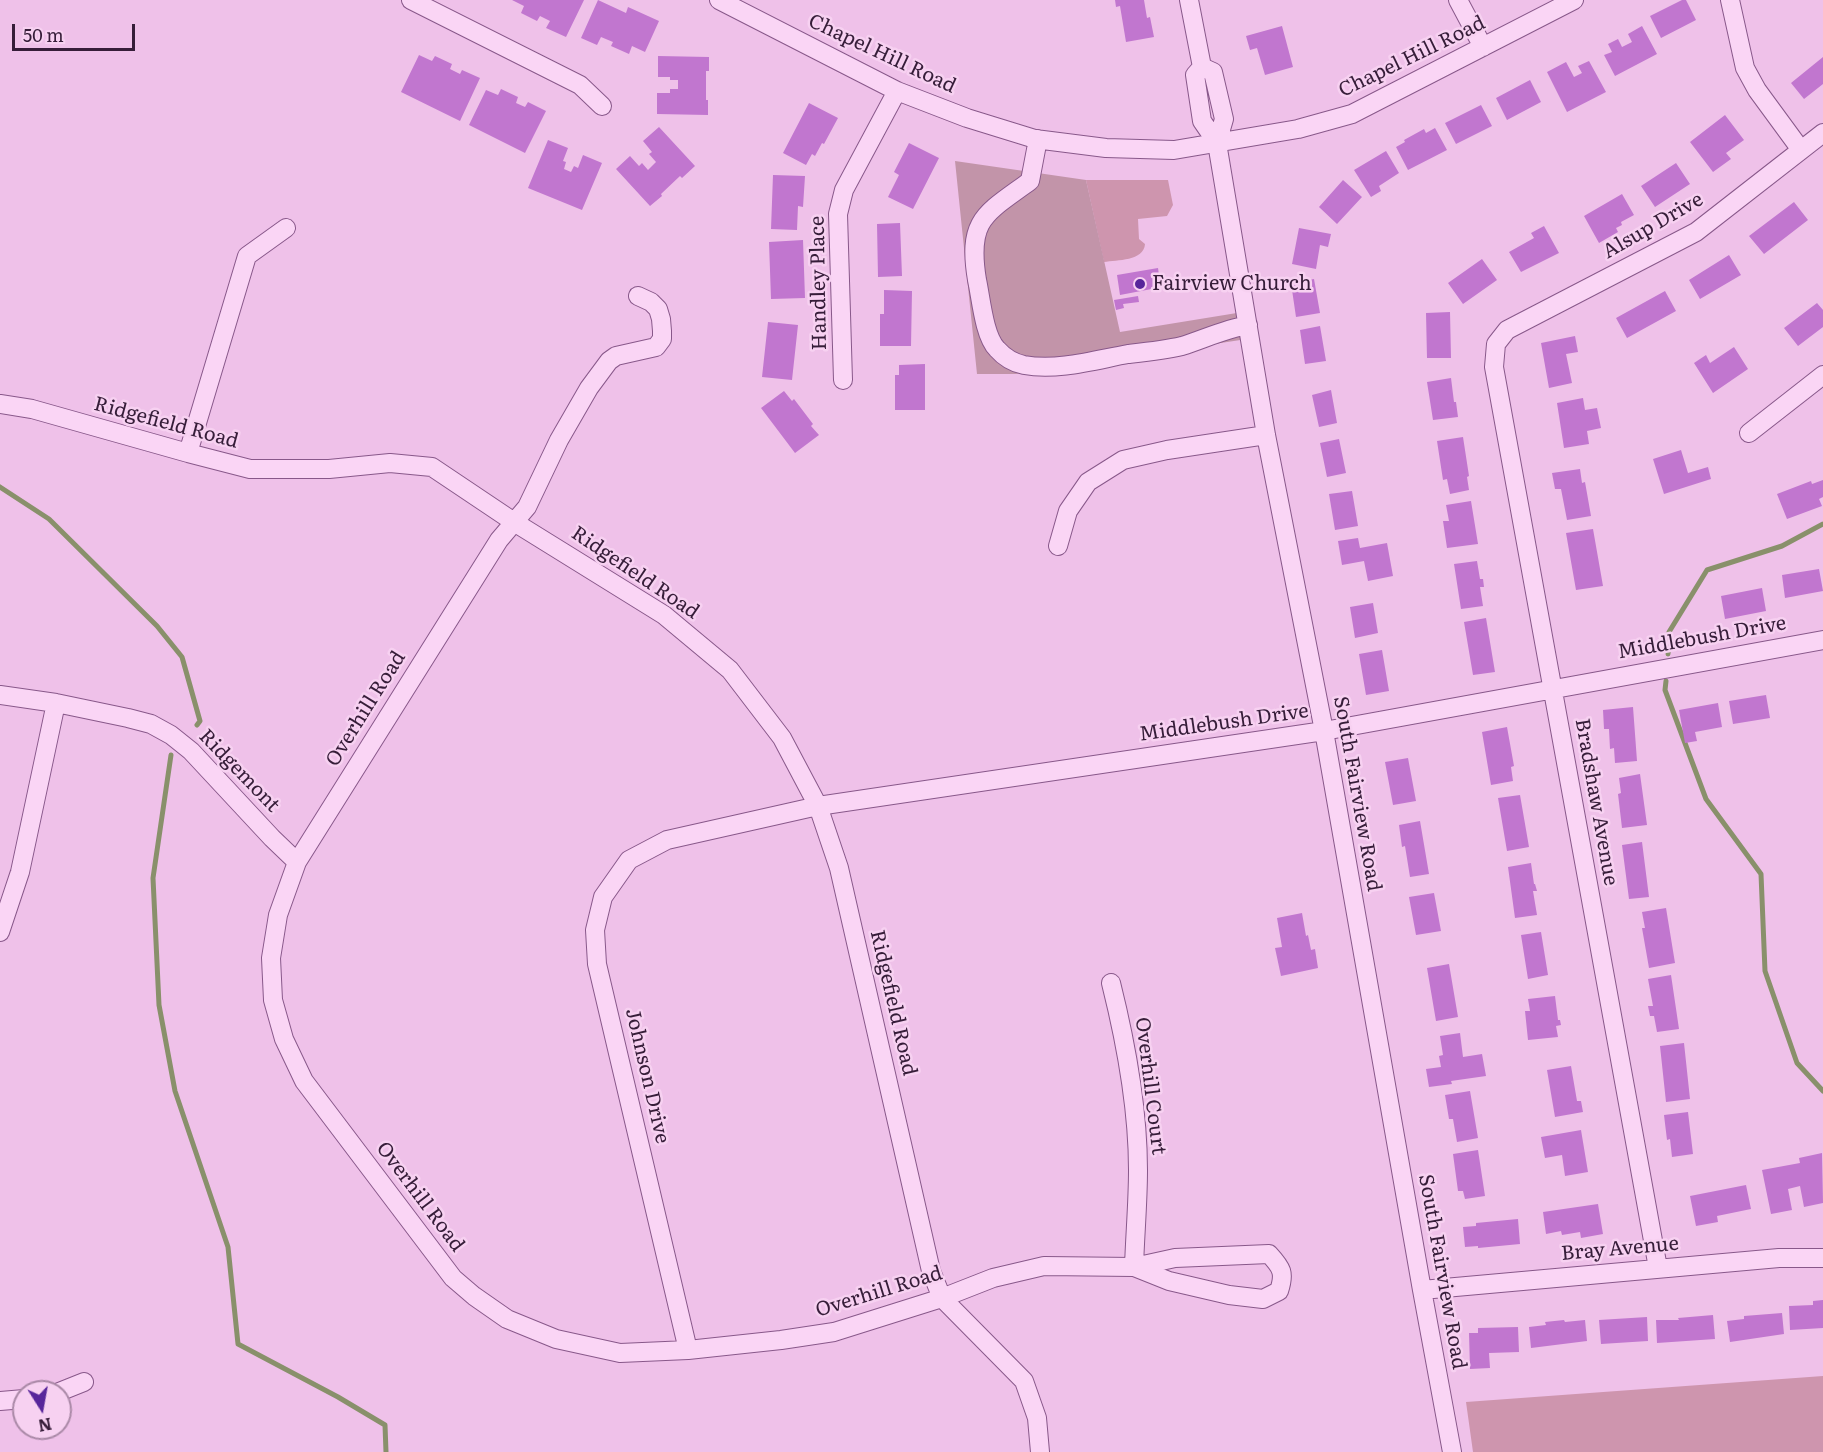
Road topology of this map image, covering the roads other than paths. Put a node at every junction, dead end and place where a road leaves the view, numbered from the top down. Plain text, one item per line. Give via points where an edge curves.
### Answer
1 (411, 0) edge
2 (719, 0) edge
3 (1189, 0) edge
4 (1458, 0) edge
5 (1574, 0) edge
6 (1730, 0) edge
7 (1483, 47) junction
8 (897, 91) junction
9 (602, 106) dead end
10 (1823, 133) edge
11 (1038, 139) junction
12 (1217, 143) junction
13 (1801, 150) junction
14 (286, 228) dead end
15 (638, 296) dead end
16 (1248, 325) junction
17 (1496, 344) joint
18 (1823, 375) edge
19 (843, 380) dead end
20 (0, 404) edge
21 (1749, 433) dead end
22 (1266, 435) junction
23 (188, 453) junction
24 (514, 522) junction
25 (1058, 546) dead end
26 (1823, 640) edge
27 (1552, 688) junction
28 (0, 695) edge
29 (56, 703) junction
30 (1323, 731) junction
31 (818, 806) junction
32 (667, 840) joint
33 (297, 862) junction
34 (0, 932) edge
35 (1111, 983) dead end
36 (1823, 1258) edge
37 (1134, 1267) junction
38 (1658, 1269) junction
39 (1422, 1290) junction
40 (942, 1298) junction
41 (688, 1350) junction
42 (84, 1382) dead end
43 (72, 1387) edge
44 (1040, 1452) edge
45 (1452, 1452) edge

1 - 9 street via 580,85
2 - 8 street, Chapel Hill Road
3 - 12 street via 1202,67 1195,75 1202,121
4 - 7 street
5 - 7 street, Chapel Hill Road
6 - 13 street via 1745,68 1756,90
7 - 12 street, Chapel Hill Road via 1352,114 1298,129
8 - 11 street, Chapel Hill Road via 967,118
8 - 19 street, Handley Place via 844,190 838,214
10 - 13 street, Alsup Drive
11 - 12 street, Chapel Hill Road via 1106,148 1174,150
11 - 16 street via 1029,181 987,213 975,237 981,301 995,348 1024,365 1054,366 1181,346
12 - 16 street, South Fairview Road
13 - 17 street, Alsup Drive via 1696,232 1508,330
14 - 23 street via 247,256
15 - 24 street, Overhill Road via 658,309 662,339 656,347 609,361 559,440 527,507
16 - 22 street, South Fairview Road
17 - 27 street, Bradshaw Avenue via 1494,367
18 - 21 street
20 - 23 street, Ridgefield Road via 32,409
22 - 25 street via 1123,460 1088,482 1068,511
22 - 30 street, South Fairview Road
23 - 24 street, Ridgefield Road via 250,469 329,469 390,463 432,467
24 - 31 street, Ridgefield Road via 664,615 730,670 782,738
24 - 33 street, Overhill Road
26 - 27 street, Middlebush Drive
27 - 30 street, Middlebush Drive
27 - 38 street, Bradshaw Avenue
28 - 29 street, Ridgemont
29 - 33 street, Ridgemont via 151,724 171,735
29 - 34 street via 20,872
30 - 31 street, Middlebush Drive
30 - 39 street, South Fairview Road
31 - 32 street, Middlebush Drive
31 - 40 street, Ridgefield Road via 839,868 931,1271
32 - 41 street, Johnson Drive via 628,860 603,897 595,930 597,964
33 - 41 street, Overhill Road via 278,915 271,958 273,1000 284,1039 304,1082 453,1278 507,1319 556,1339 620,1353
35 - 37 street, Overhill Court via 1134,1109 1138,1169
36 - 38 street, Bray Avenue
37 - 37 street, Overhill Road via 1169,1281 1263,1299 1278,1291 1283,1279 1280,1266 1269,1254 1175,1258
37 - 40 street, Overhill Road via 1044,1266 993,1278
38 - 39 street, Bray Avenue
39 - 45 street, South Fairview Road
40 - 41 street, Overhill Road via 834,1332
40 - 44 street, Ridgefield Road via 1024,1381 1037,1418
42 - 43 street

